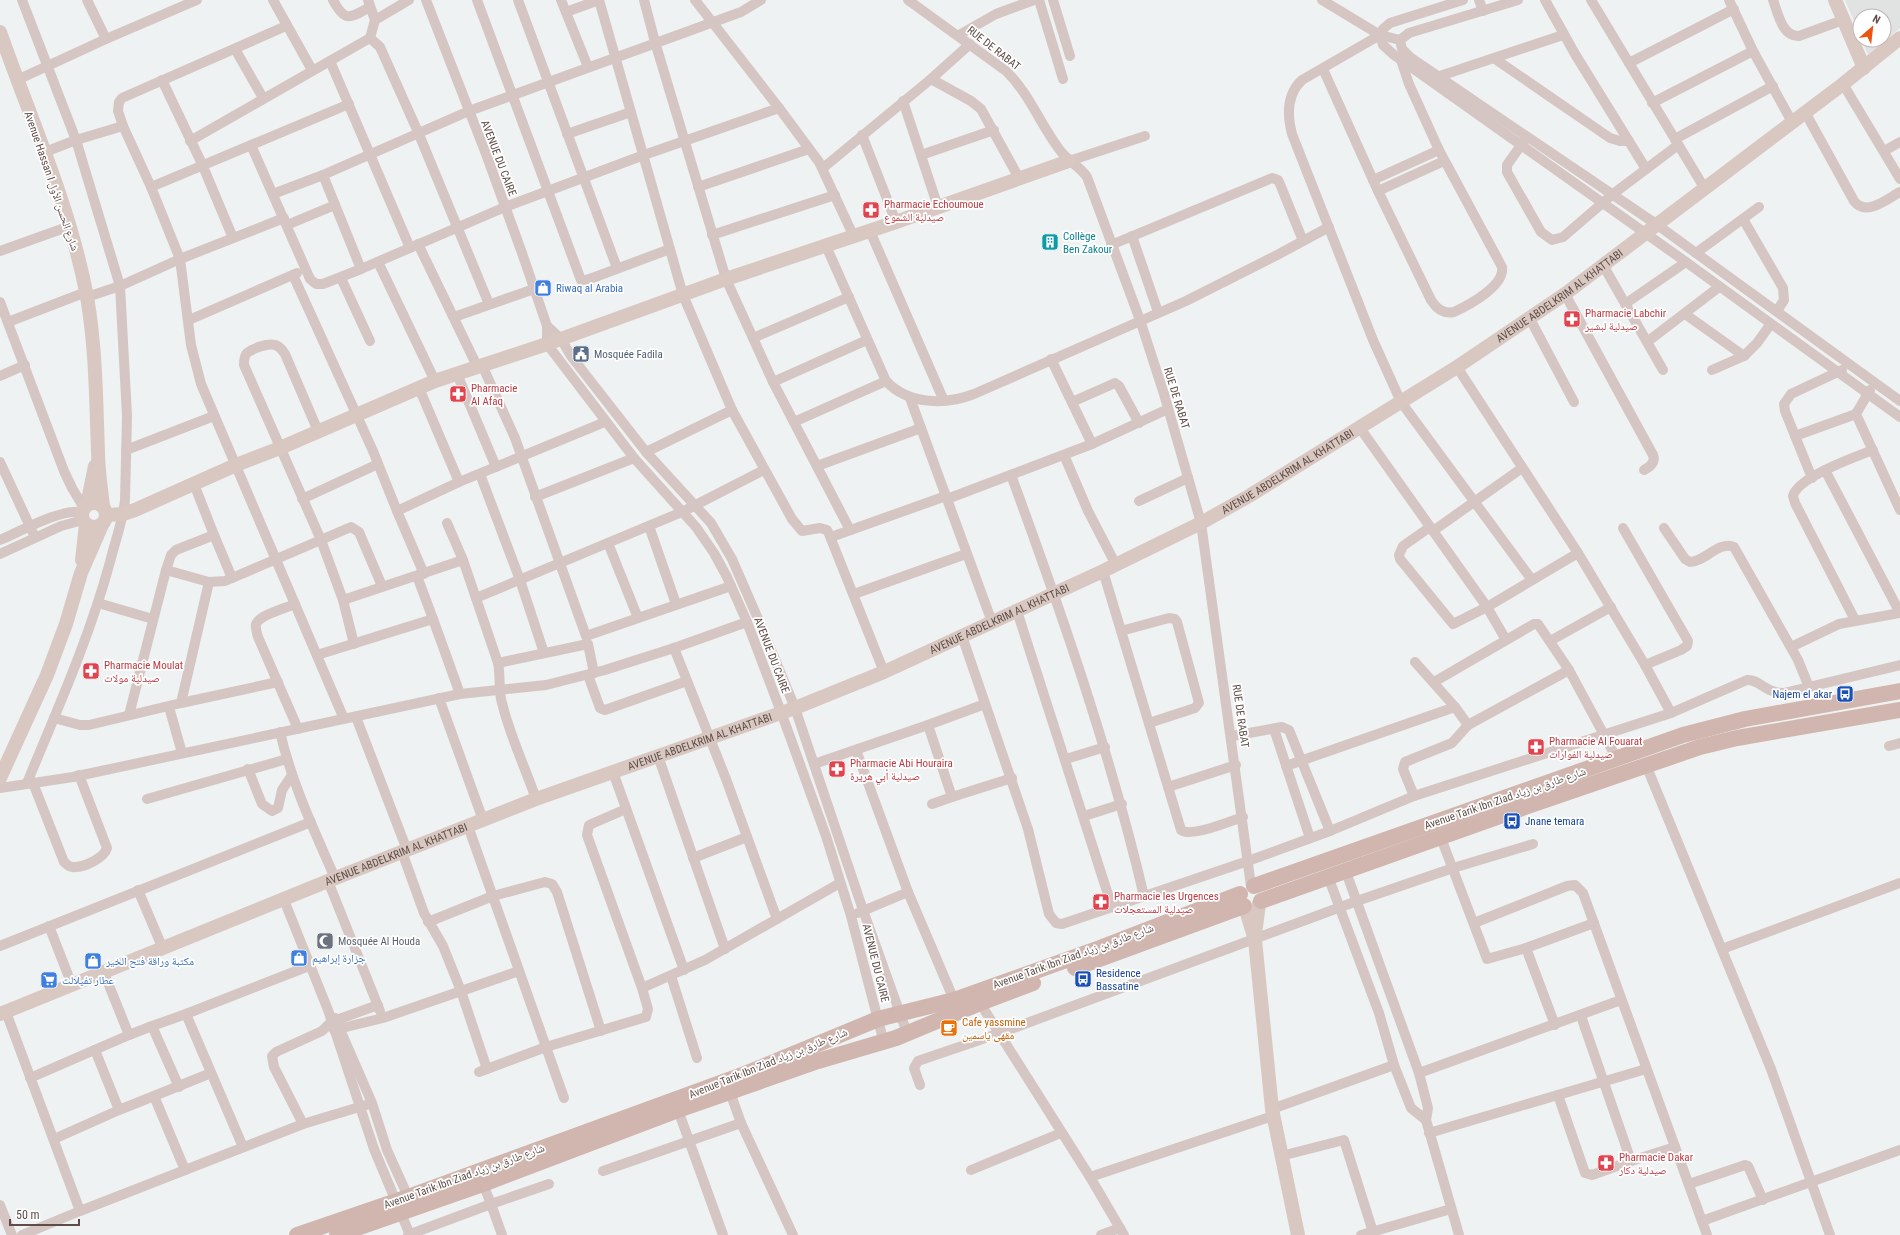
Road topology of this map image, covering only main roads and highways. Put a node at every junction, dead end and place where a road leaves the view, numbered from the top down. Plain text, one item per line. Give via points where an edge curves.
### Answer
1 (1835, 0) edge
2 (0, 32) edge
3 (1899, 42) edge
4 (1864, 68) junction
5 (1069, 161) road end
6 (98, 452) junction
7 (84, 514) junction
8 (104, 515) junction
9 (81, 573) junction
10 (1900, 691) edge
11 (1900, 710) edge
12 (0, 780) edge
13 (1251, 898) junction
14 (3, 1013) edge
15 (404, 1204) junction
16 (297, 1235) edge
17 (337, 1235) edge
18 (1298, 1235) edge

1 - 4 main road
2 - 6 main road, Avenue Hassan I شارع الحسن الأول via 70,226 86,294 96,376
3 - 4 main road, AVENUE ABDELKRIM AL KHATTABI
4 - 14 main road, AVENUE ABDELKRIM AL KHATTABI via 1565,294 1457,368 1201,523 884,672 788,710 536,799
5 - 8 main road via 726,279 547,344 435,380 123,514
6 - 7 main road, Avenue Hassan I شارع الحسن الأول
6 - 8 main road, Avenue Hassan I شارع الحسن الأول
7 - 8 main road via 94,527
7 - 8 main road via 95,502
7 - 9 main road, Avenue Hassan I شارع الحسن الأول
8 - 9 main road, Avenue Hassan I شارع الحسن الأول
9 - 12 main road, Avenue Hassan I شارع الحسن الأول via 47,675
10 - 13 main road, Avenue Tarik Ibn Ziad شارع طارق بن زياد via 1724,724 1683,735
11 - 13 main road, Avenue Tarik Ibn Ziad شارع طارق بن زياد via 1736,738 1700,747 1329,878
13 - 15 main road, Avenue Tarik Ibn Ziad شارع طارق بن زياد via 954,1000 878,1019 745,1074
13 - 15 main road, Avenue Tarik Ibn Ziad شارع طارق بن زياد via 1165,936 980,1003 884,1043 818,1061 678,1110 483,1184
13 - 18 main road via 1272,1113
15 - 16 main road, Avenue Tarik Ibn Ziad شارع طارق بن زياد
15 - 17 main road, Avenue Tarik Ibn Ziad شارع طارق بن زياد

